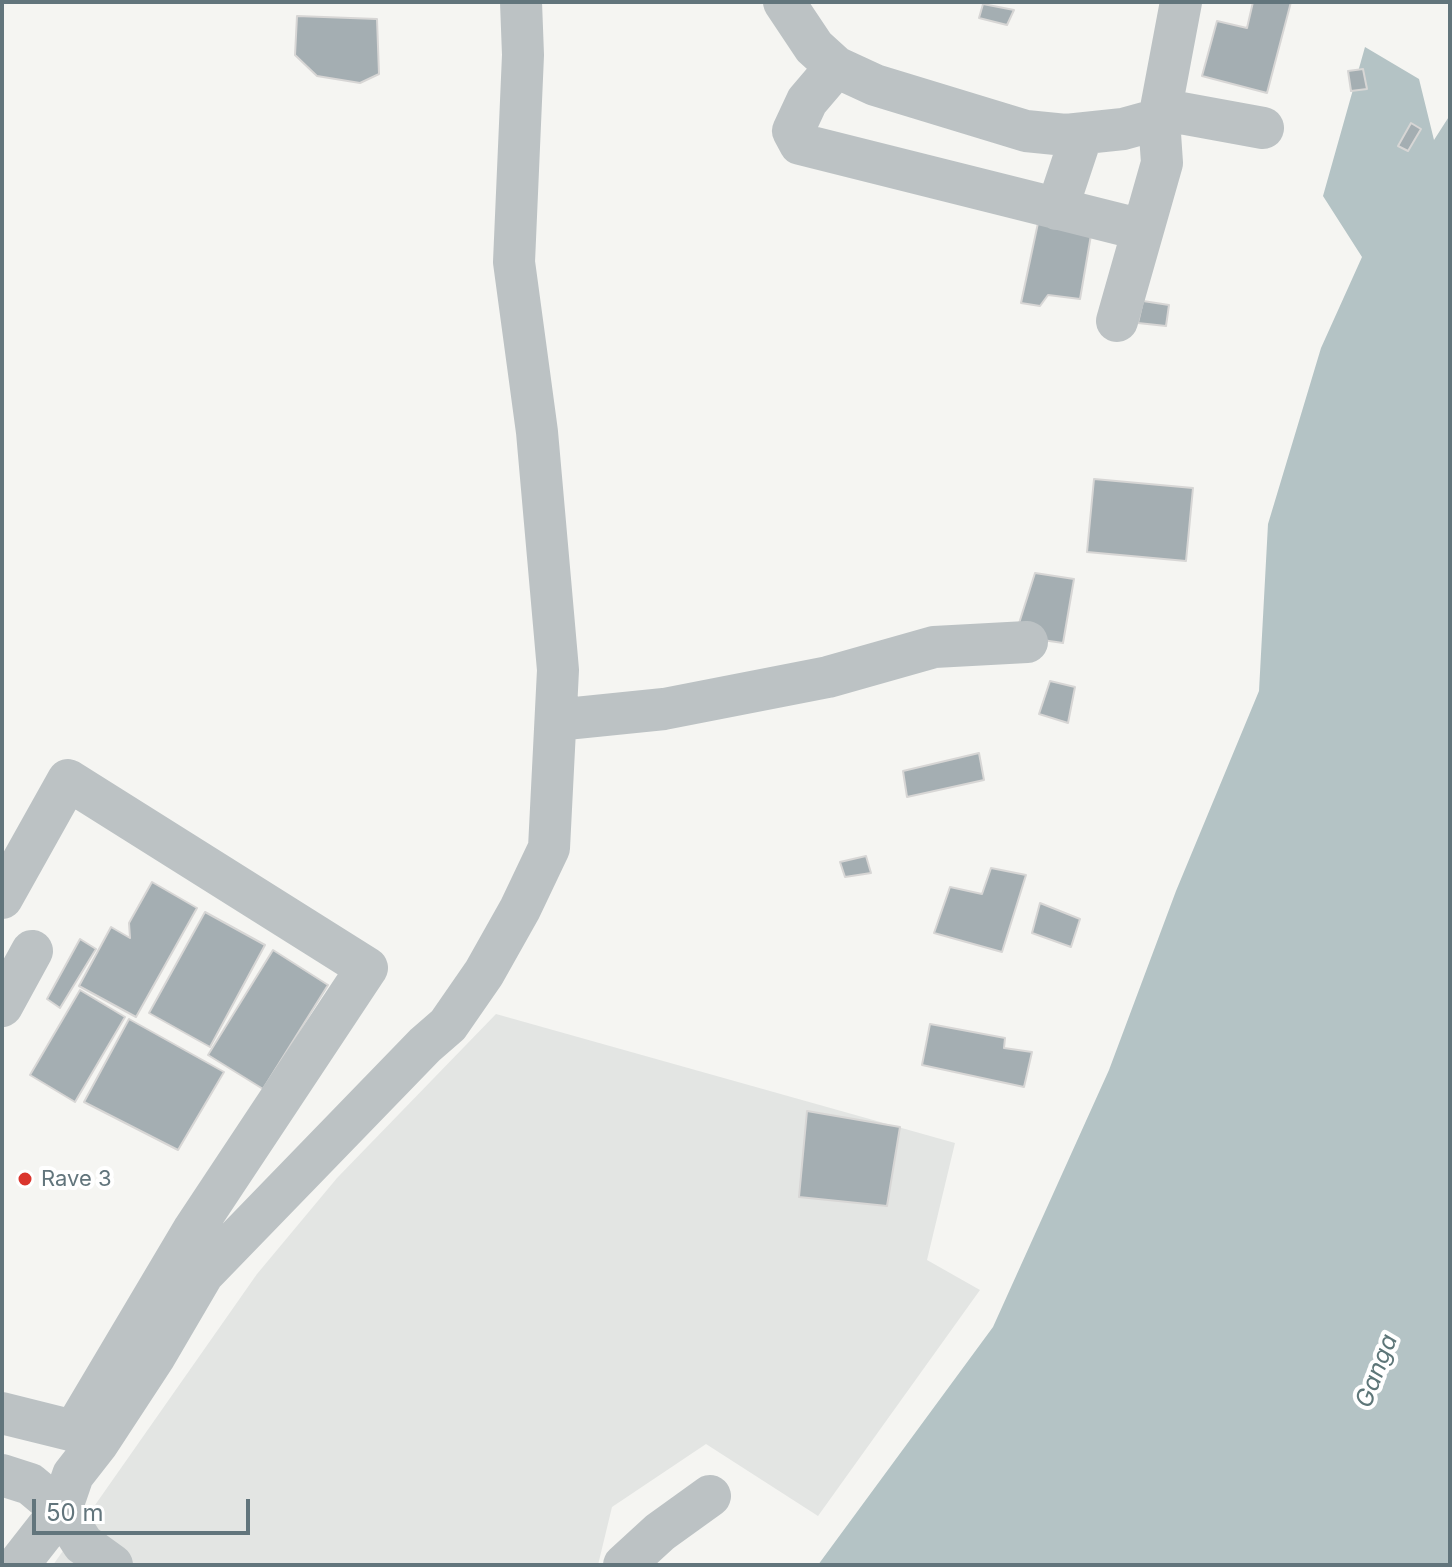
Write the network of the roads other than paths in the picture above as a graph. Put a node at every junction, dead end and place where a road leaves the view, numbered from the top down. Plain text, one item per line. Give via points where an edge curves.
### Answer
1 (521, 2) edge
2 (784, 2) edge
3 (1181, 2) edge
4 (836, 67) junction
5 (1159, 119) junction
6 (1263, 128) dead end
7 (1082, 134) junction
8 (1057, 209) junction
9 (1143, 230) junction
10 (1117, 321) dead end
11 (1027, 642) dead end
12 (556, 720) junction
13 (2, 898) edge
14 (32, 951) dead end
15 (2, 1006) edge
16 (2, 1413) edge
17 (2, 1475) edge
18 (710, 1496) dead end
19 (61, 1510) junction
20 (18, 1565) edge
21 (112, 1565) edge
22 (624, 1565) edge

1 - 12 street via 514,262 537,432 558,670
2 - 4 street via 814,47
3 - 5 street
4 - 7 street via 963,114 1026,131
4 - 8 street via 802,111 793,131 800,144
5 - 6 street via 1181,113
5 - 7 street
5 - 9 street via 1162,163
7 - 8 street
8 - 9 street
9 - 10 street
11 - 12 street via 934,647 828,677 664,709
12 - 19 street via 549,848 484,973 448,1025 203,1274 155,1356 73,1475
13 - 16 street via 68,780 367,968 194,1229 74,1431
14 - 15 street
17 - 19 street via 30,1484
18 - 22 street
19 - 20 street
19 - 21 street via 83,1544

